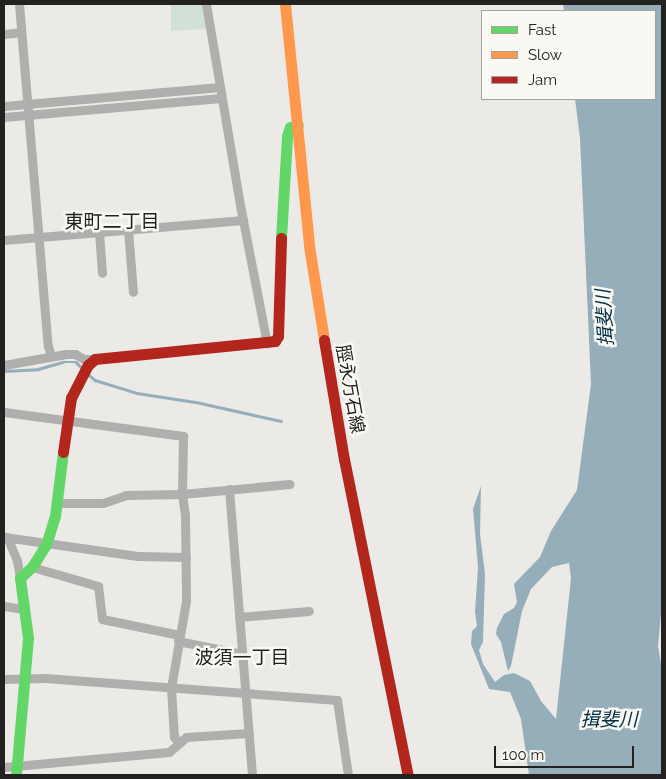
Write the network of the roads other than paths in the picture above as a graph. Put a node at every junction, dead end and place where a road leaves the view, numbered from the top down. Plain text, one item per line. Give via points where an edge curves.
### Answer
1 (19, 4) edge
2 (206, 4) edge
3 (284, 5) edge
4 (21, 32) junction
5 (4, 34) edge
6 (220, 87) junction
7 (221, 98) junction
8 (28, 104) junction
9 (4, 106) edge
10 (29, 115) junction
11 (4, 117) edge
12 (298, 125) junction
13 (243, 220) junction
14 (128, 230) junction
15 (99, 232) junction
16 (40, 238) junction
17 (4, 240) edge
18 (102, 273) dead end
19 (133, 292) dead end
20 (267, 344) junction
21 (51, 356) junction
22 (95, 359) junction
23 (4, 365) edge
24 (4, 412) edge
25 (69, 419) junction
26 (290, 484) dead end
27 (228, 489) junction
28 (182, 494) junction
29 (56, 503) junction
30 (5, 537) edge
31 (46, 544) junction
32 (186, 557) junction
33 (32, 567) junction
34 (20, 578) junction
35 (4, 606) edge
36 (24, 609) junction
37 (309, 611) dead end
38 (239, 617) junction
39 (179, 638) junction
40 (242, 654) junction
41 (24, 678) junction
42 (4, 679) edge
43 (171, 688) junction
44 (246, 694) junction
45 (249, 733) junction
46 (180, 743) junction
47 (4, 767) edge
48 (16, 770) edge
49 (252, 775) edge
50 (348, 775) edge
51 (408, 775) edge

1 - 4 street
2 - 6 street
3 - 12 street, 脛永万石線
4 - 5 street
4 - 8 street
6 - 7 street
6 - 8 street
7 - 10 street
7 - 13 street
8 - 9 street
8 - 10 street
10 - 11 street
10 - 16 street
12 - 20 street via 290,127 287,136 278,336 275,342
12 - 51 street, 脛永万石線 via 309,246 330,372
13 - 14 street
13 - 20 street
14 - 15 street
14 - 19 street
15 - 16 street
15 - 18 street
16 - 17 street
16 - 21 street
20 - 22 street
21 - 22 street via 75,354 84,359
21 - 23 street
22 - 25 street via 88,365 71,398
24 - 25 street
25 - 28 street via 183,436
25 - 29 street
26 - 27 street
27 - 28 street
27 - 38 street
28 - 29 street via 126,495 103,503
28 - 32 street
29 - 31 street
30 - 31 street
30 - 34 street via 17,561
31 - 32 street via 138,556
31 - 33 street
32 - 39 street via 186,601
33 - 34 street
33 - 39 street via 98,586 102,619
34 - 36 street
35 - 36 street
36 - 41 street via 28,638
37 - 38 street
38 - 40 street
39 - 40 street
39 - 43 street
40 - 44 street
41 - 42 street
41 - 43 street
41 - 48 street
43 - 44 street
43 - 46 street via 174,737
44 - 45 street
44 - 50 street via 337,700
45 - 46 street via 186,737
45 - 49 street
46 - 48 street via 169,752
47 - 48 street

